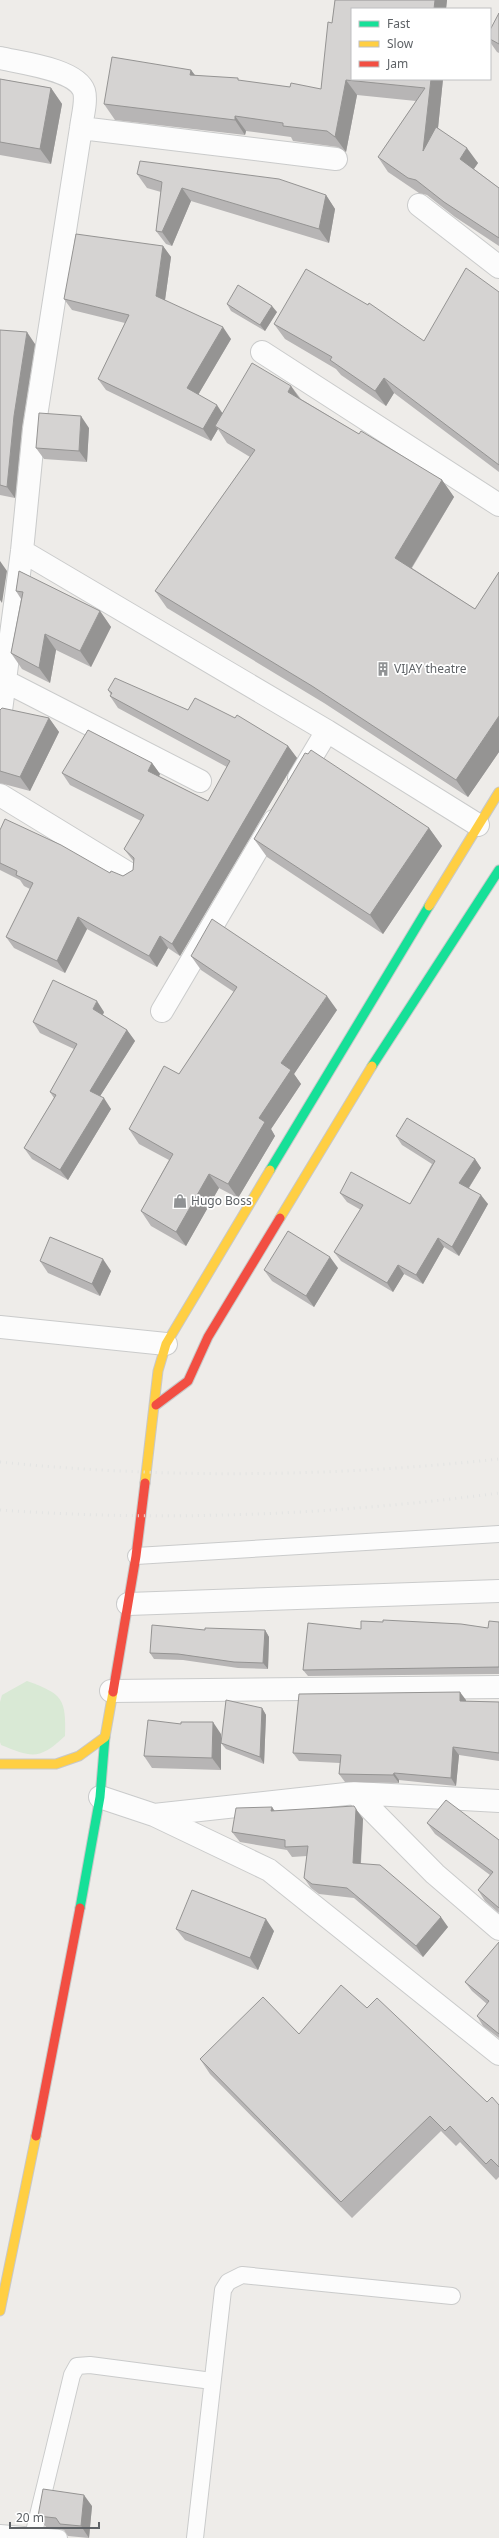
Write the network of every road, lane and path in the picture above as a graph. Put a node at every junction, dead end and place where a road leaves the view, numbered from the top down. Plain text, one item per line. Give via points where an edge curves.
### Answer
1 (0, 58) edge
2 (81, 128) junction
3 (336, 159) dead end
4 (419, 205) dead end
5 (499, 267) edge
6 (262, 352) dead end
7 (499, 505) edge
8 (22, 552) junction
9 (5, 682) junction
10 (0, 718) edge
11 (327, 731) junction
12 (200, 781) dead end
13 (499, 792) edge
14 (0, 795) edge
15 (478, 825) junction
16 (499, 870) edge
17 (131, 875) edge
18 (162, 1011) dead end
19 (0, 1327) edge
20 (166, 1344) junction
21 (156, 1405) junction
22 (499, 1534) edge
23 (136, 1556) junction
24 (499, 1591) edge
25 (128, 1604) junction
26 (499, 1687) edge
27 (111, 1691) junction
28 (105, 1737) junction
29 (0, 1764) edge
30 (356, 1793) junction
31 (100, 1797) junction
32 (499, 1801) edge
33 (154, 1815) junction
34 (499, 1929) edge
35 (499, 2054) edge
36 (452, 2296) dead end
37 (0, 2311) edge
38 (212, 2381) junction
39 (0, 2533) edge
40 (33, 2536) junction
41 (59, 2538) edge
42 (195, 2538) edge

1 - 2 street via 67,74 79,81 84,92
2 - 3 street
2 - 8 street via 34,429
4 - 5 street
6 - 7 street
8 - 9 street
8 - 11 street
9 - 10 street
9 - 12 street
11 - 15 street
11 - 18 street
13 - 15 main road
14 - 17 street
15 - 20 main road
16 - 21 main road via 348,1105 208,1337 188,1381
19 - 20 street
20 - 21 main road via 158,1371
21 - 23 main road
22 - 23 lane
23 - 25 main road
24 - 25 street
25 - 27 main road
26 - 27 street
27 - 28 main road
28 - 29 main road via 79,1756 56,1764
28 - 31 main road
30 - 32 street
30 - 33 street
30 - 34 street via 435,1874
31 - 33 street
31 - 37 main road via 61,2018
33 - 35 street via 269,1870
36 - 38 lane via 242,2275 228,2282 223,2290
38 - 40 lane via 90,2365 77,2366 72,2375
38 - 42 lane
39 - 40 lane
40 - 41 lane

